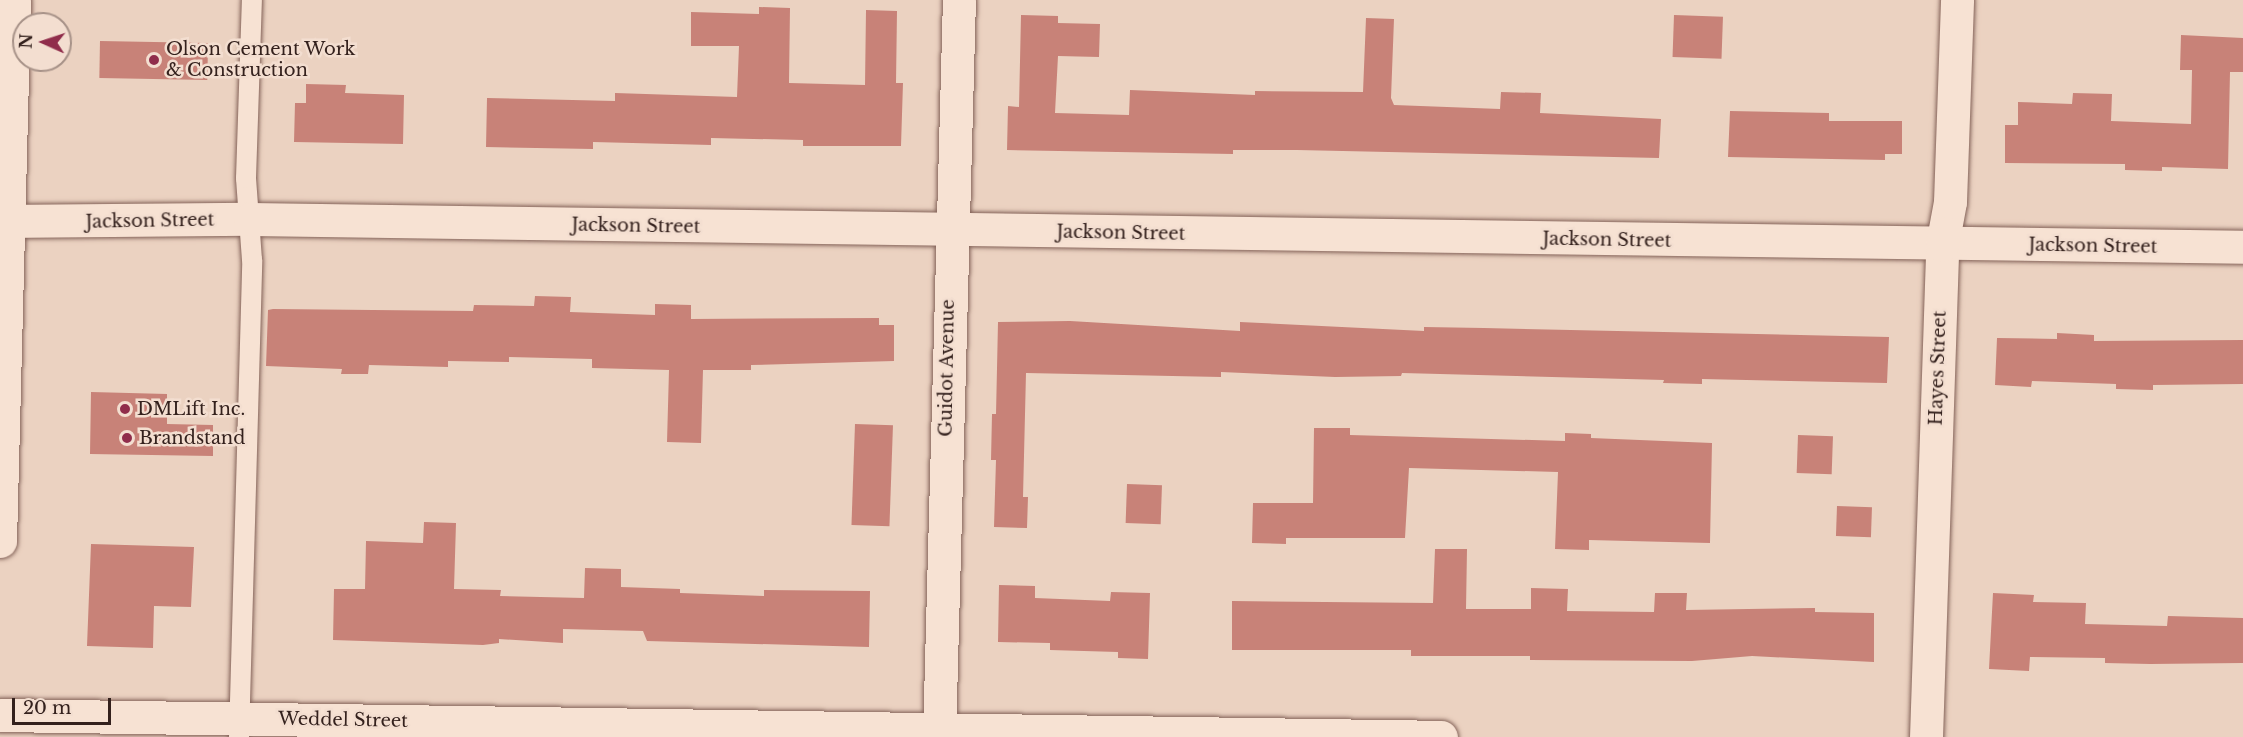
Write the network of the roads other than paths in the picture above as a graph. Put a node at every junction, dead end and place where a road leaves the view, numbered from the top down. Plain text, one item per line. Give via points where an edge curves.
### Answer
1 (14, 0) edge
2 (252, 0) edge
3 (959, 0) edge
4 (1957, 0) edge
5 (250, 219) junction
6 (4, 221) edge
7 (951, 230) junction
8 (1942, 245) junction
9 (2243, 248) edge
10 (2, 424) edge
11 (1, 479) edge
12 (0, 541) edge
13 (0, 715) edge
14 (239, 727) edge
15 (939, 734) edge
16 (1441, 737) edge
17 (1926, 737) edge

1 - 6 street
2 - 5 lane via 246,178
3 - 7 street, Guidot Avenue
4 - 8 street, Hayes Street via 1950,202
5 - 6 street, Jackson Street
5 - 7 street, Jackson Street
5 - 14 lane
6 - 10 street
7 - 8 street, Jackson Street
7 - 15 street, Guidot Avenue
8 - 9 street, Jackson Street
8 - 17 street, Hayes Street
10 - 11 street
11 - 12 street
13 - 14 street, Weddel Street
14 - 15 street, Weddel Street
15 - 16 street, Weddel Street

